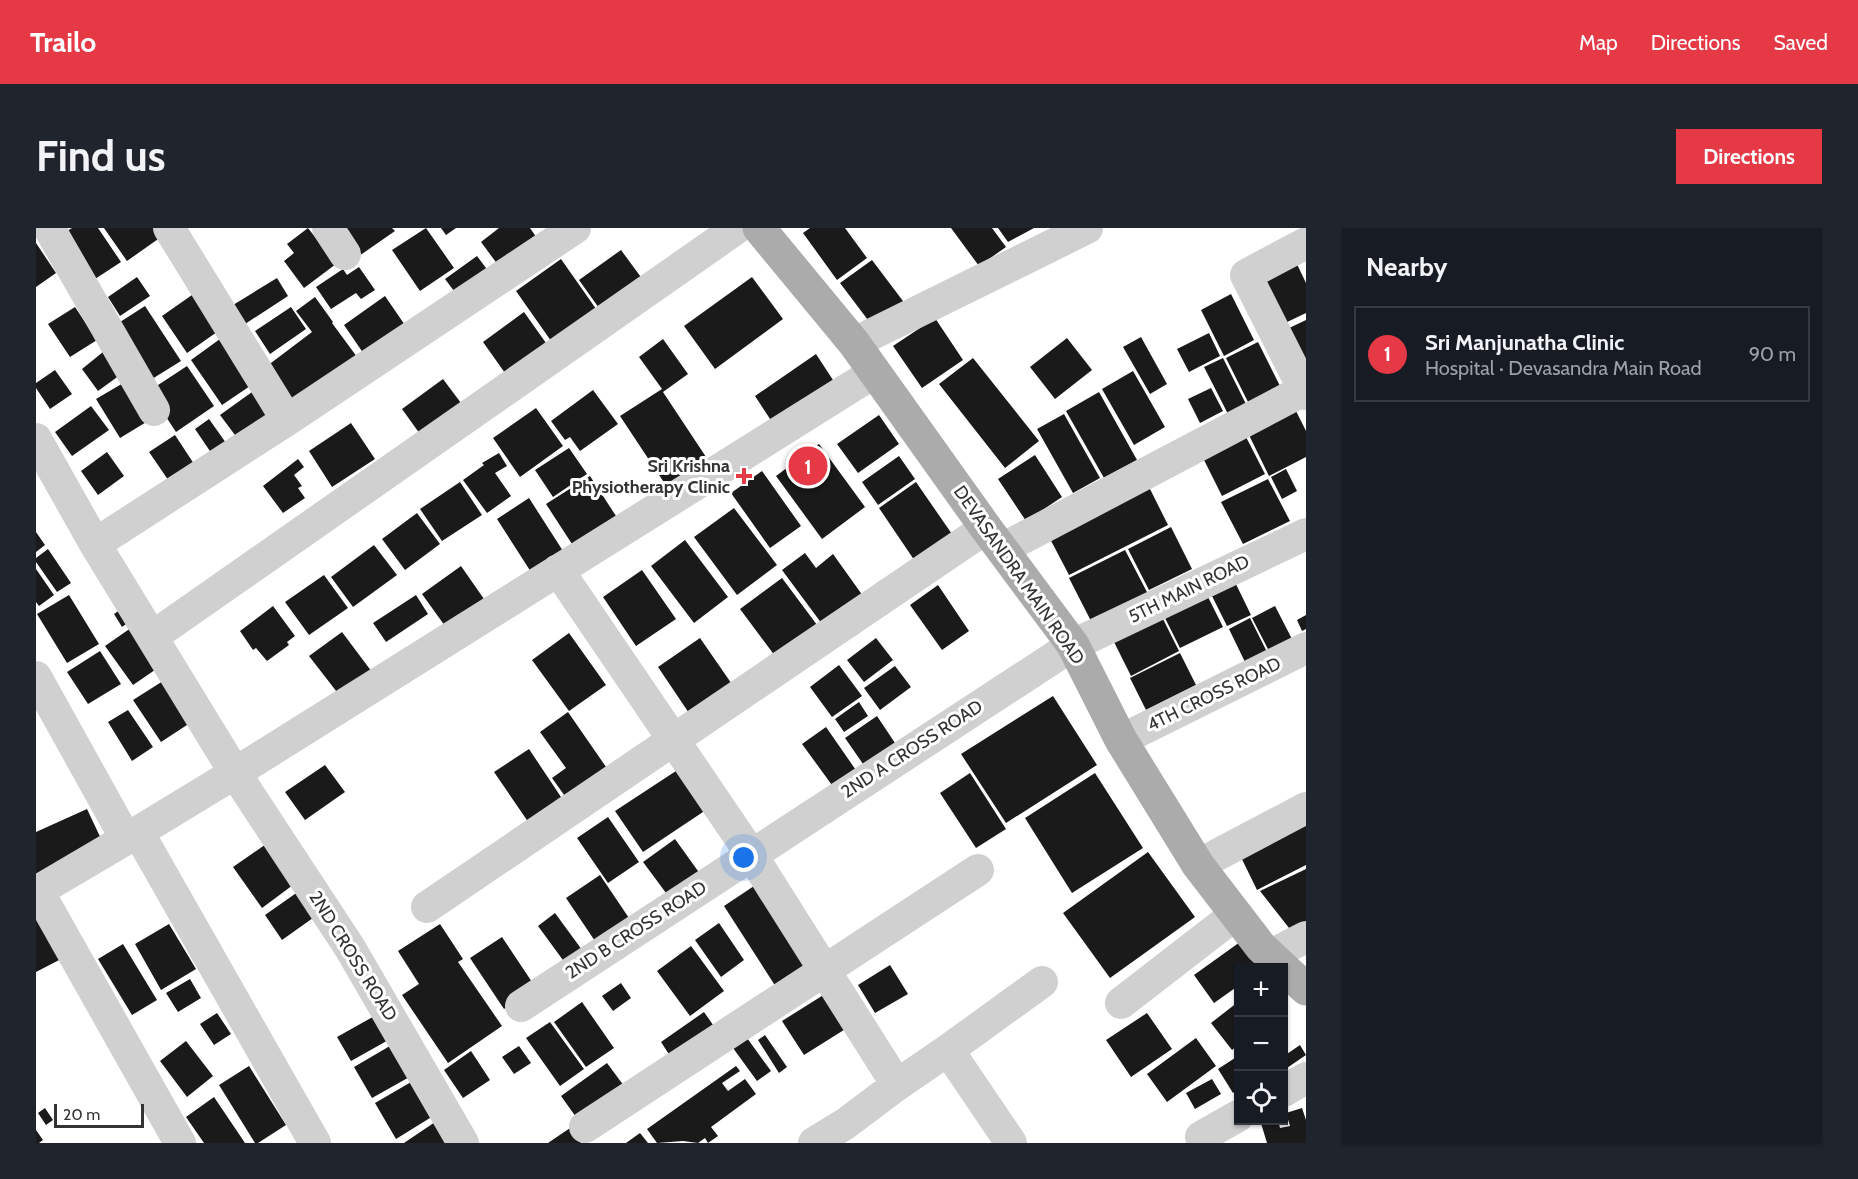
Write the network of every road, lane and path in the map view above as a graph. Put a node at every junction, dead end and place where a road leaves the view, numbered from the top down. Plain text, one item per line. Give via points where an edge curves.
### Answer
1 (49, 228) edge
2 (169, 228) edge
3 (328, 228) edge
4 (575, 228) edge
5 (1087, 228) edge
6 (759, 229) edge
7 (1306, 243) edge
8 (345, 254) dead end
9 (854, 343) junction
10 (863, 379) junction
11 (1305, 391) edge
12 (154, 410) dead end
13 (287, 420) junction
14 (36, 439) edge
15 (1306, 534) edge
16 (994, 539) junction
17 (95, 544) junction
18 (558, 570) junction
19 (152, 637) junction
20 (1073, 645) junction
21 (1306, 648) edge
22 (36, 677) edge
23 (1121, 740) junction
24 (235, 773) junction
25 (1306, 808) edge
26 (132, 835) junction
27 (751, 854) junction
28 (1198, 865) junction
29 (978, 870) dead end
30 (37, 891) edge
31 (427, 907) dead end
32 (1236, 914) junction
33 (1306, 937) edge
34 (1271, 955) junction
35 (824, 971) junction
36 (1042, 982) dead end
37 (1306, 989) edge
38 (1121, 1003) dead end
39 (521, 1006) dead end
40 (948, 1050) junction
41 (1306, 1078) edge
42 (897, 1085) junction
43 (1288, 1089) edge
44 (1234, 1119) edge
45 (585, 1128) dead end
46 (852, 1133) edge
47 (1201, 1137) dead end
48 (180, 1143) edge
49 (315, 1143) edge
50 (463, 1143) edge
51 (814, 1143) edge
52 (1011, 1143) edge

1 - 12 street
2 - 13 street
3 - 8 street
4 - 13 street
5 - 9 street
6 - 9 main road, DEVASANDRA MAIN ROAD
6 - 19 street
7 - 11 street via 1246,274
9 - 10 main road, DEVASANDRA MAIN ROAD
10 - 16 main road, DEVASANDRA MAIN ROAD
10 - 18 street
11 - 16 street
13 - 17 street
14 - 17 street, 2ND CROSS ROAD
15 - 20 street, 5TH MAIN ROAD
16 - 20 main road, DEVASANDRA MAIN ROAD
16 - 31 street
17 - 19 street, 2ND CROSS ROAD
18 - 24 street
18 - 27 street
19 - 24 street, 2ND CROSS ROAD
20 - 23 main road, DEVASANDRA MAIN ROAD
20 - 27 street, 2ND A CROSS ROAD
21 - 23 street, 4TH CROSS ROAD
22 - 26 street
23 - 28 main road, DEVASANDRA MAIN ROAD
24 - 26 street
24 - 50 street, 2ND CROSS ROAD via 350,948
25 - 28 street
26 - 30 street
26 - 49 street
27 - 35 street
27 - 39 street, 2ND B CROSS ROAD
28 - 32 main road, DEVASANDRA MAIN ROAD
29 - 35 street
30 - 48 street
32 - 34 main road, DEVASANDRA MAIN ROAD
32 - 38 street
33 - 34 street
34 - 37 main road, DEVASANDRA MAIN ROAD
35 - 42 street
35 - 45 street
36 - 40 street
40 - 42 street
40 - 52 street
41 - 43 street
42 - 46 street
44 - 47 street
46 - 51 street

